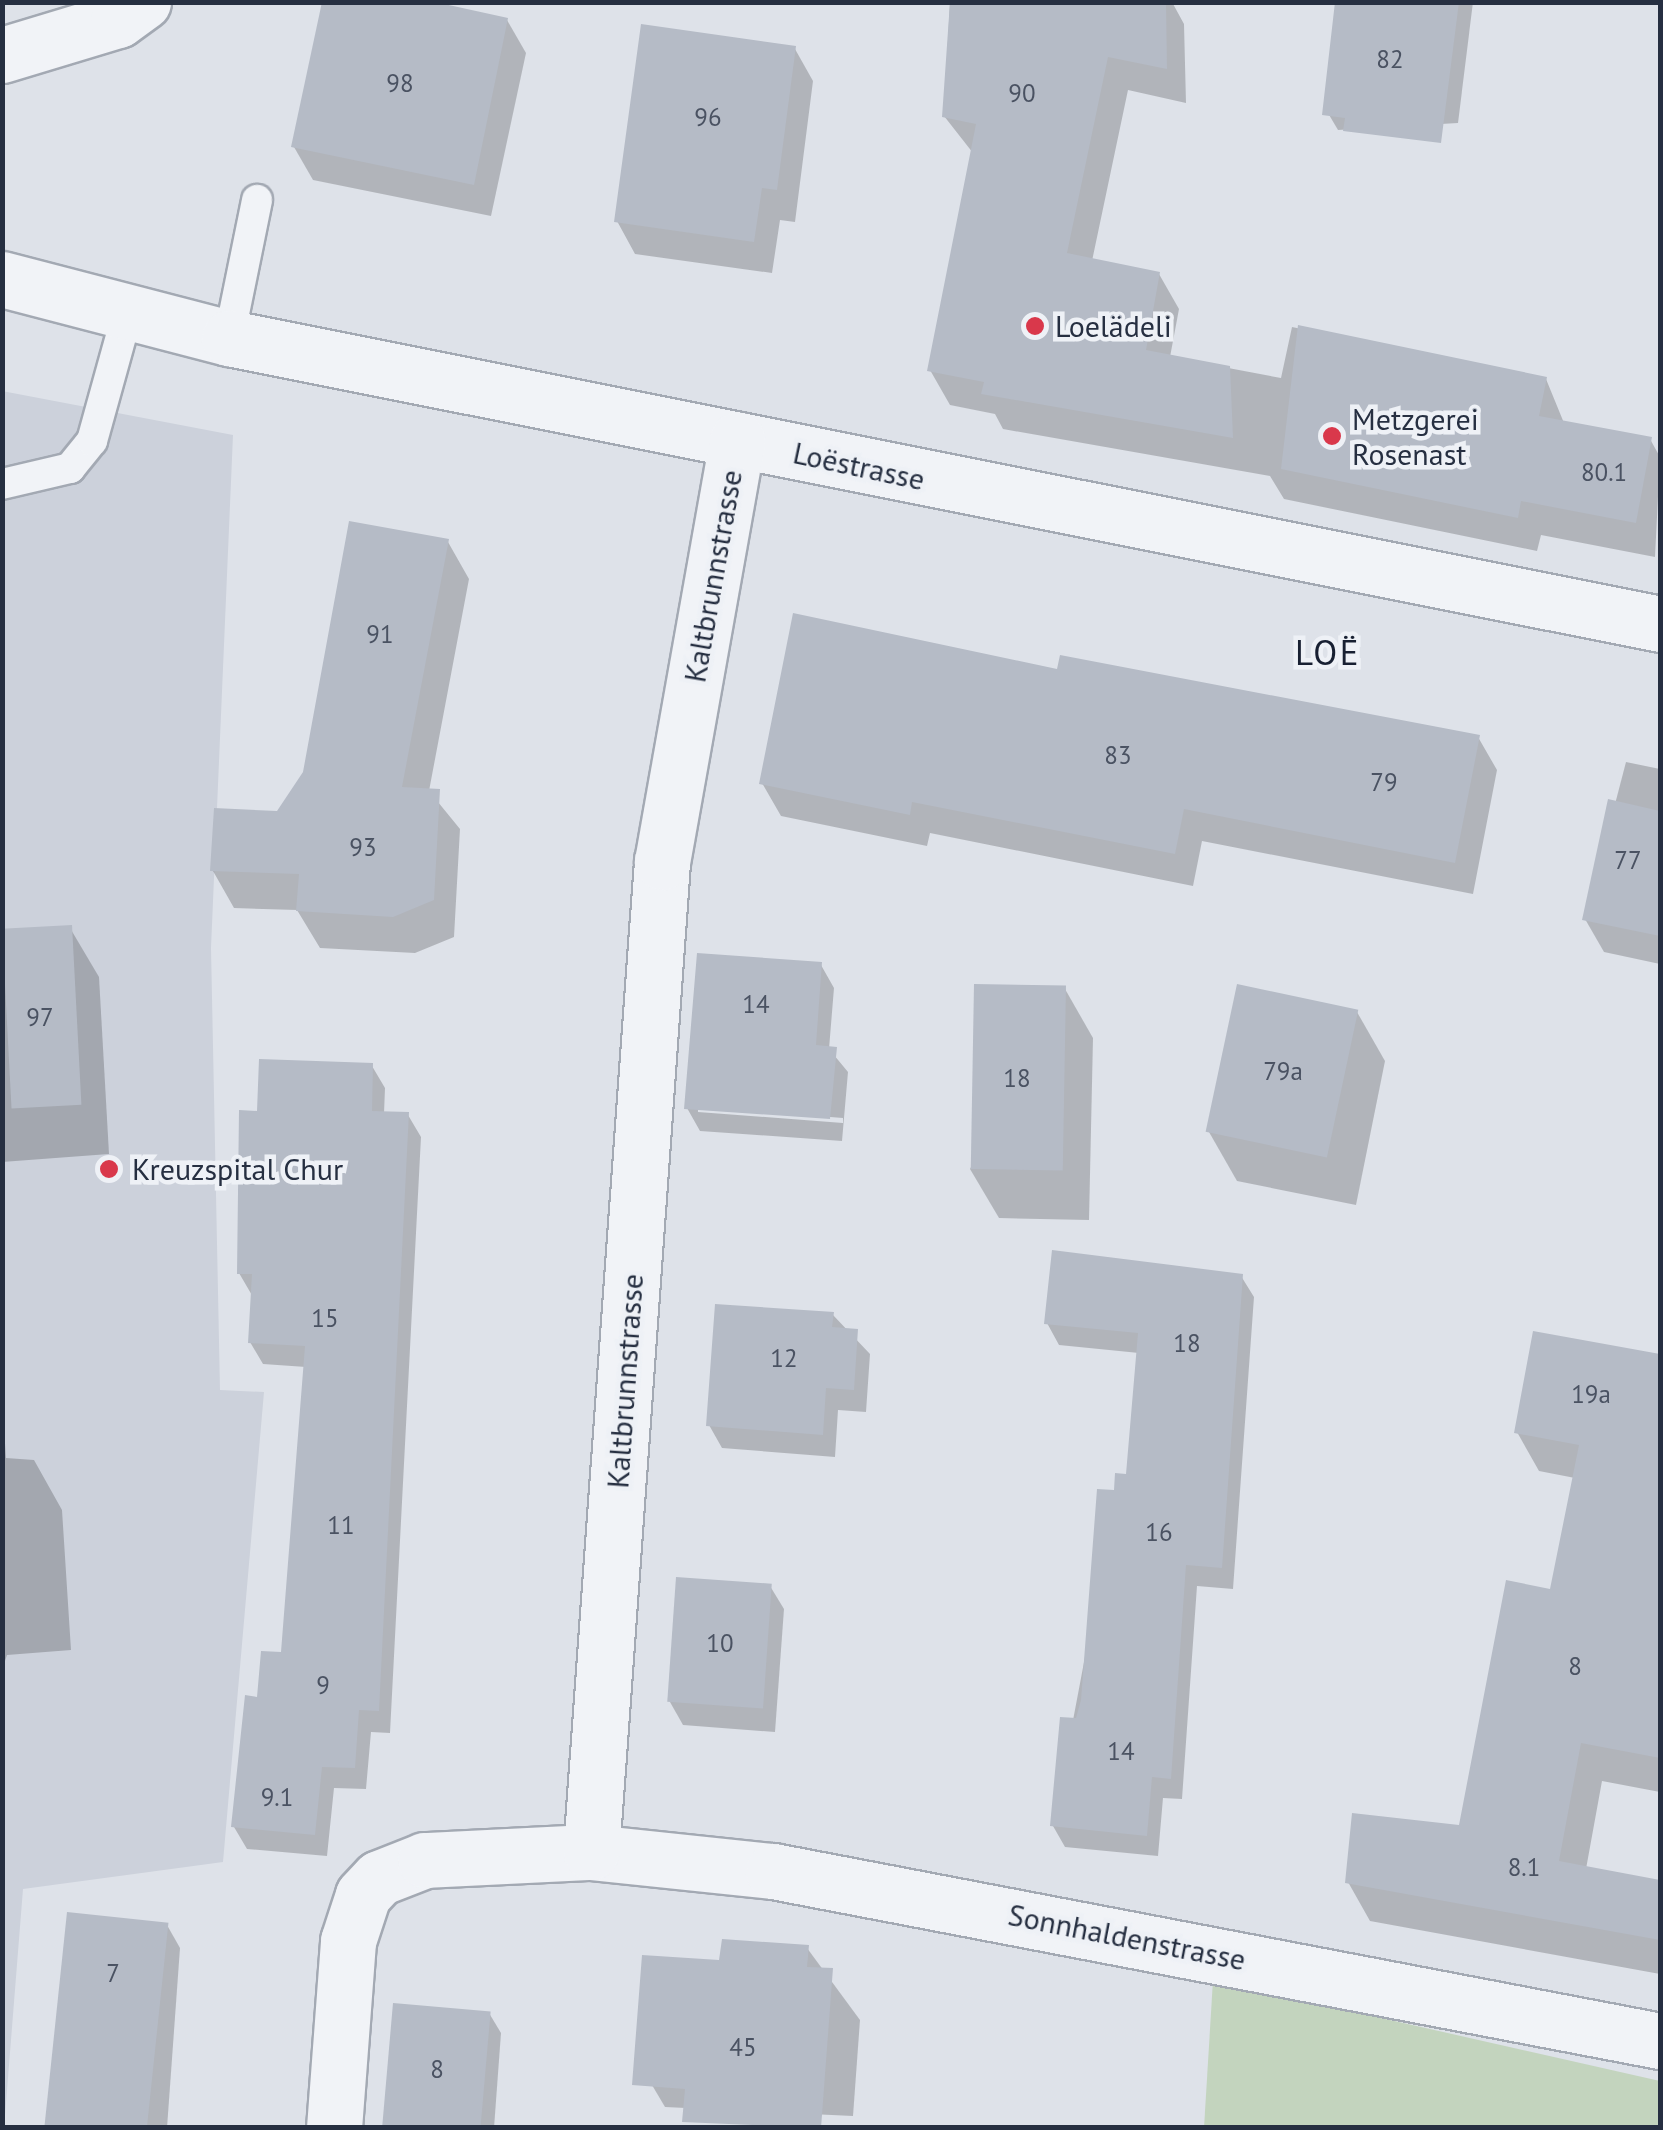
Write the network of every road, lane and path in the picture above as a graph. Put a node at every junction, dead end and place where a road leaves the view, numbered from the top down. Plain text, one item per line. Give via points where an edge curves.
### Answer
1 (143, 2) edge
2 (2, 56) edge
3 (258, 200) dead end
4 (2, 279) edge
5 (129, 308) junction
6 (229, 338) junction
7 (737, 440) junction
8 (2, 484) edge
9 (1660, 624) edge
10 (592, 1852) junction
11 (1660, 2041) edge
12 (334, 2128) edge

1 - 2 street via 118,20
3 - 6 lane
4 - 5 street, Loëstrasse
5 - 6 street, Loëstrasse
5 - 8 lane via 92,441 70,468
6 - 7 street, Loëstrasse
7 - 9 street, Loëstrasse
7 - 10 street, Kaltbrunnstrasse via 662,862
10 - 11 street, Sonnhaldenstrasse via 773,1871
10 - 12 street via 424,1860 379,1878 350,1929

